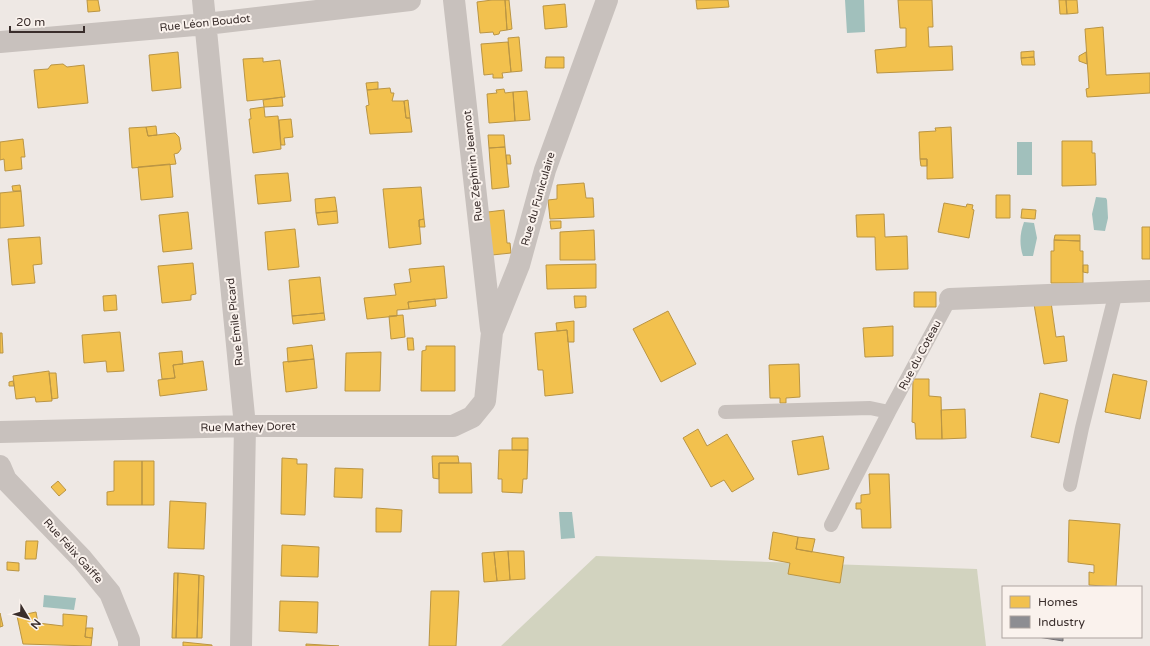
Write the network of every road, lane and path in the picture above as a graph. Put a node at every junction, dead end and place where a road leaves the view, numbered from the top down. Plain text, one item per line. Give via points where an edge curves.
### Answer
1 (203, 0) edge
2 (410, 0) edge
3 (454, 0) edge
4 (606, 0) edge
5 (206, 24) junction
6 (0, 42) edge
7 (1150, 291) edge
8 (1116, 292) junction
9 (950, 299) joint
10 (492, 332) junction
11 (485, 401) joint
12 (725, 412) dead end
13 (889, 412) junction
14 (245, 426) junction
15 (0, 432) edge
16 (0, 466) edge
17 (1070, 486) dead end
18 (830, 526) dead end
19 (129, 646) edge
20 (241, 646) edge

1 - 5 street, Rue Émile Picard
2 - 5 street, Rue Léon Boudot
3 - 10 street, Rue Zéphirin Jeannot
4 - 10 street, Rue du Funiculaire via 545,170 519,265
5 - 6 street, Rue Léon Boudot
5 - 14 street, Rue Émile Picard
7 - 8 street, Rue du Coteau
8 - 9 street, Rue du Coteau
8 - 17 lane
9 - 13 lane, Rue du Coteau
10 - 11 street, Rue du Funiculaire
11 - 14 street, Rue Mathey Doret via 472,417 453,426
12 - 13 lane via 870,408
13 - 18 lane, Rue du Coteau
14 - 15 street, Rue Mathey Doret
14 - 20 street, Rue Émile Picard
16 - 19 street, Rue Félix Gaiffe via 6,480 82,559 110,593 129,640

